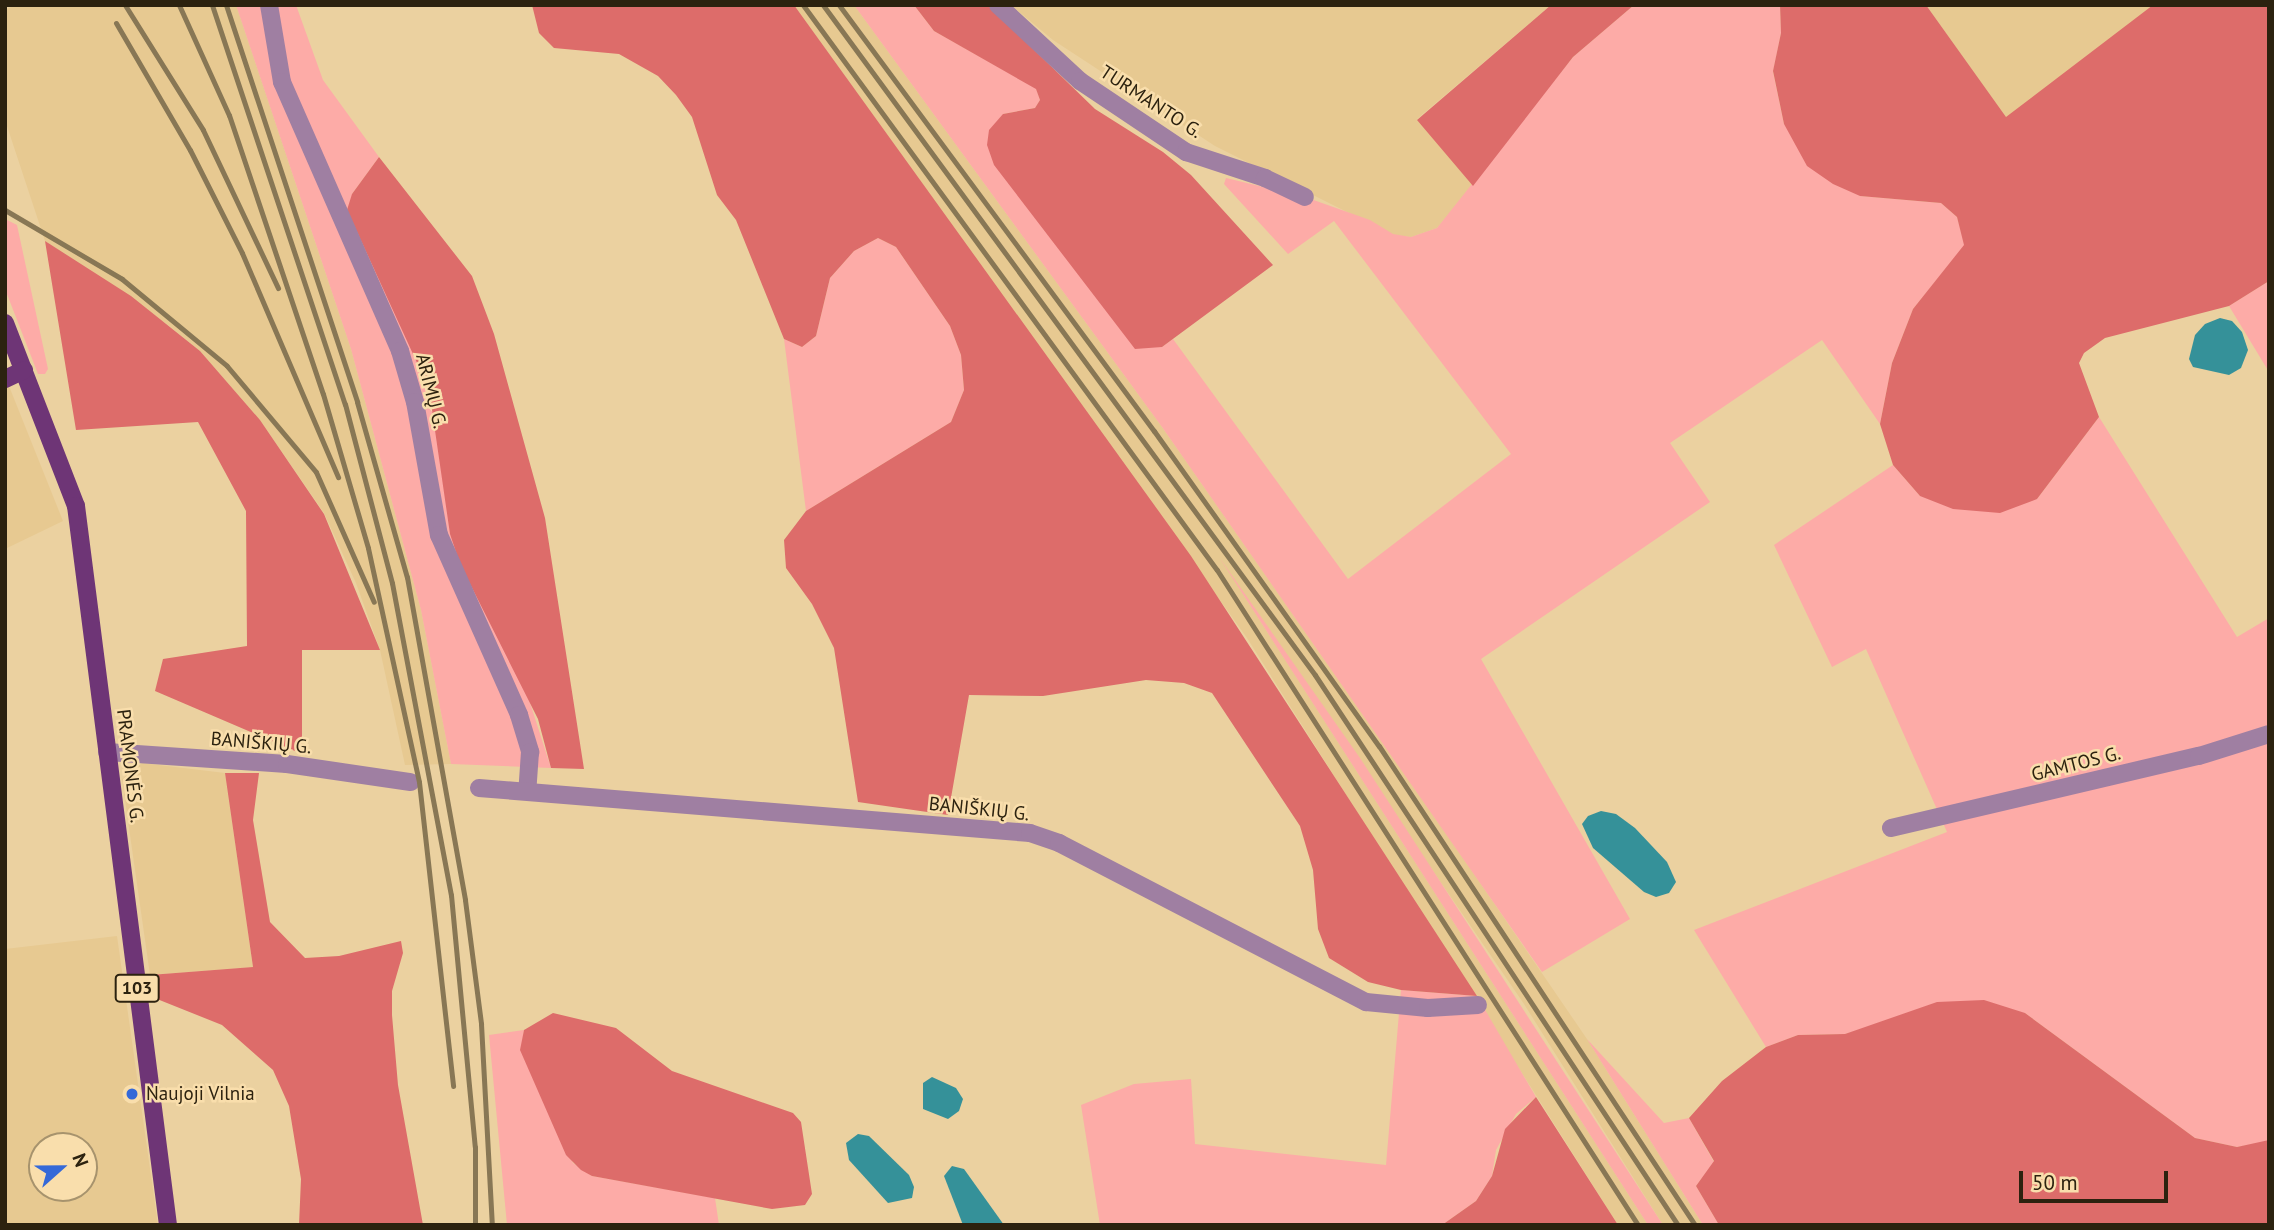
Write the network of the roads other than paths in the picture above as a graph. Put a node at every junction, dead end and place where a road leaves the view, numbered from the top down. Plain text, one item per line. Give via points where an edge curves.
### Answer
1 (269, 5) edge
2 (998, 5) edge
3 (1305, 197) dead end
4 (5, 323) edge
5 (24, 370) junction
6 (5, 379) edge
7 (2269, 734) edge
8 (107, 752) junction
9 (411, 782) dead end
10 (479, 788) dead end
11 (527, 791) junction
12 (1891, 828) dead end
13 (1478, 1005) dead end
14 (167, 1225) edge

1 - 11 street, ARIMŲ G. via 282,82 400,351 415,402 439,535 519,715 530,752
2 - 3 street, TURMANTO G. via 1080,81 1186,152 1265,178
4 - 5 main road, PRAMONĖS G. / 103
5 - 6 main road
5 - 8 main road, PRAMONĖS G. / 103 via 76,506
7 - 12 street, GAMTOS G. via 2199,756
8 - 9 street, BANIŠKIŲ G. via 287,764
8 - 14 main road, PRAMONĖS G. / 103
10 - 11 street, BANIŠKIŲ G.
11 - 13 street, BANIŠKIŲ G. via 1030,833 1059,843 1366,1002 1428,1008

